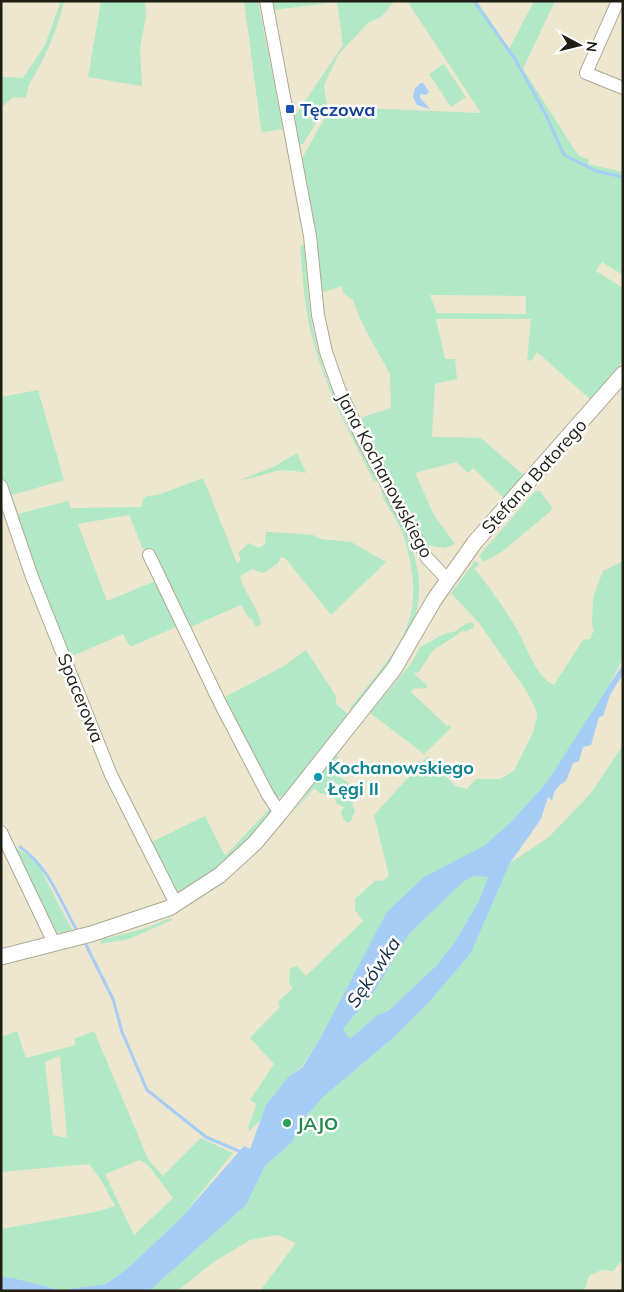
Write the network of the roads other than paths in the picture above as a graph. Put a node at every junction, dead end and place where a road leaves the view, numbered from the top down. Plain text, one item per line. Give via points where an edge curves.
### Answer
1 (266, 1) edge
2 (618, 1) edge
3 (623, 88) edge
4 (623, 374) edge
5 (1, 486) edge
6 (148, 555) dead end
7 (447, 579) junction
8 (280, 813) junction
9 (1, 832) edge
10 (176, 904) junction
11 (54, 944) junction
12 (1, 957) edge

1 - 7 street, Jana Kochanowskiego via 310,236 318,316 326,352 339,389 368,448 427,558
2 - 3 street via 586,73
4 - 7 street, Stefana Batorego via 475,542
5 - 10 street, Spacerowa via 32,577 111,775
6 - 8 street via 220,703
7 - 8 street via 394,669
8 - 10 street via 220,875
9 - 11 street
10 - 11 street
11 - 12 street

